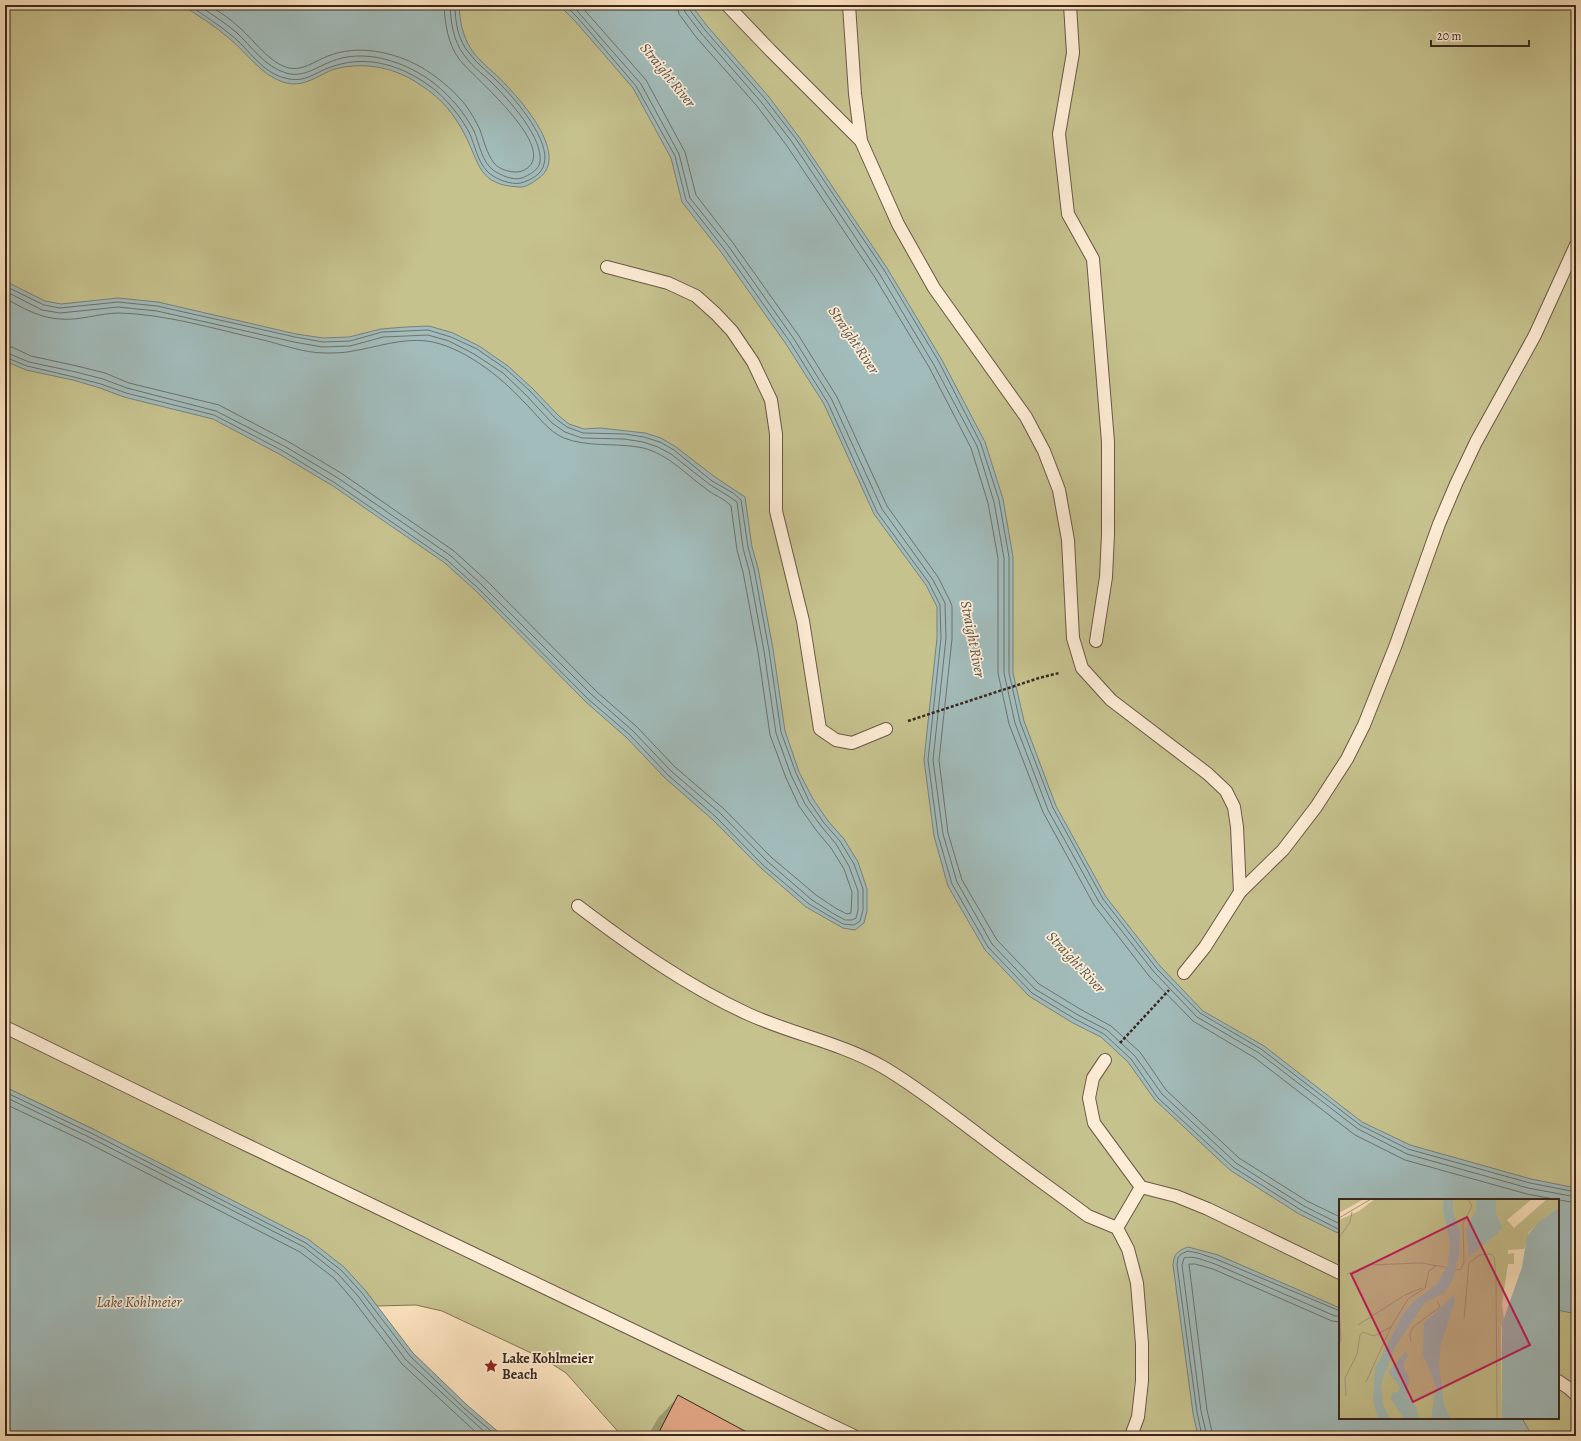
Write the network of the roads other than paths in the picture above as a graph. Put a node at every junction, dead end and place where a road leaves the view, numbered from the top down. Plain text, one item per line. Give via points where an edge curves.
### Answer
1 (727, 5) edge
2 (849, 5) edge
3 (1070, 5) edge
4 (861, 141) junction
5 (1576, 245) edge
6 (607, 267) dead end
7 (1096, 641) dead end
8 (886, 729) road end
9 (1240, 892) junction
10 (578, 906) dead end
11 (1184, 973) road end
12 (5, 1027) edge
13 (1105, 1060) road end
14 (1142, 1187) junction
15 (1117, 1228) junction
16 (1339, 1273) edge
17 (1559, 1382) edge
18 (1576, 1396) edge
19 (854, 1436) edge
20 (1130, 1436) edge

1 - 4 lane
2 - 4 lane
3 - 7 lane via 1073,53 1059,134 1068,214 1093,259 1108,442 1106,577
4 - 9 lane via 898,224 934,288 1026,417 1044,451 1059,490 1068,540 1073,638 1082,668 1111,700 1226,790 1234,807 1237,827
5 - 9 lane via 1535,335 1476,442 1456,484 1364,725 1347,759 1316,807 1283,850
6 - 8 lane via 668,283 696,296 732,331 753,362 771,400 776,434 776,511 803,621 820,729 836,740 852,743
9 - 11 lane via 1205,947
10 - 15 lane via 629,944 708,994 749,1014 851,1052 882,1067 917,1089 1088,1216
12 - 19 lane
13 - 14 lane via 1093,1078 1089,1098 1094,1123
14 - 15 lane
14 - 16 lane via 1176,1196 1208,1209
15 - 20 lane via 1128,1249 1136,1283 1142,1344 1142,1381 1138,1417
17 - 18 lane

